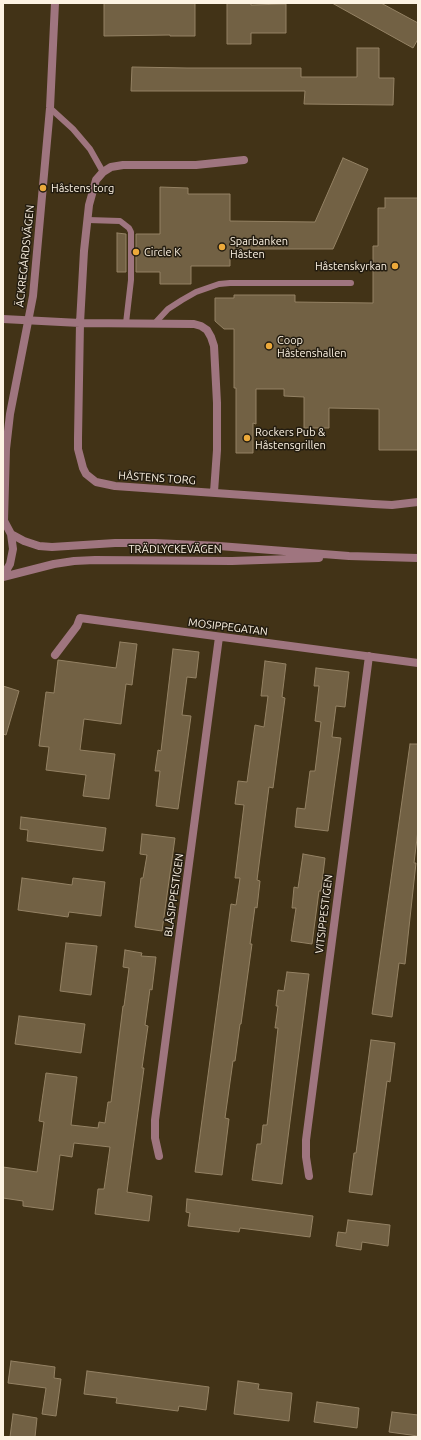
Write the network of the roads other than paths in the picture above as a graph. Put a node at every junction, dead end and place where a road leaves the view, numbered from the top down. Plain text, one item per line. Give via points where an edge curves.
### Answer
1 (55, 3) edge
2 (50, 108) junction
3 (244, 160) dead end
4 (102, 172) junction
5 (88, 220) junction
6 (351, 283) dead end
7 (3, 319) edge
8 (29, 321) junction
9 (80, 323) junction
10 (126, 323) junction
11 (155, 323) junction
12 (10, 414) junction
13 (3, 434) edge
14 (214, 492) junction
15 (418, 502) edge
16 (4, 520) edge
17 (11, 534) junction
18 (350, 556) junction
19 (418, 558) edge
20 (3, 577) edge
21 (219, 637) junction
22 (55, 655) dead end
23 (369, 656) junction
24 (418, 663) edge
25 (159, 1156) dead end
26 (309, 1176) dead end

1 - 2 street, ÄCKREGÅRDSVÄGEN
2 - 4 lane via 90,149
2 - 8 street, ÄCKREGÅRDSVÄGEN
3 - 4 street via 196,165 123,165
4 - 5 street, HÅSTENS TORG via 92,191
5 - 9 street, HÅSTENS TORG
5 - 10 lane via 120,221 131,232 132,280
6 - 11 lane via 219,284 182,300 168,309
7 - 8 street
8 - 9 street
8 - 12 street, ÄCKREGÅRDSVÄGEN
9 - 10 street
9 - 14 street, HÅSTENS TORG via 78,449 86,474 96,482 115,486
10 - 11 street
11 - 14 street via 194,324 207,330 211,337 214,346 217,403
12 - 13 street, ÄCKREGÅRDSVÄGEN
12 - 16 street, ÄCKREGÅRDSVÄGEN via 6,449
14 - 15 street, HÅSTENS TORG via 392,505
16 - 17 street
17 - 18 street, TRÄDLYCKEVÄGEN via 24,541 52,547 155,543
17 - 20 street via 12,557
18 - 19 street, TRÄDLYCKEVÄGEN
18 - 20 street, TRÄDLYCKEVÄGEN via 280,560 74,561
21 - 22 street, MOSIPPEGATAN via 80,618
21 - 23 street, MOSIPPEGATAN
21 - 25 street, BLÅSIPPESTIGEN via 155,1120
23 - 24 street, MOSIPPEGATAN
23 - 26 street, VITSIPPESTIGEN via 306,1140

